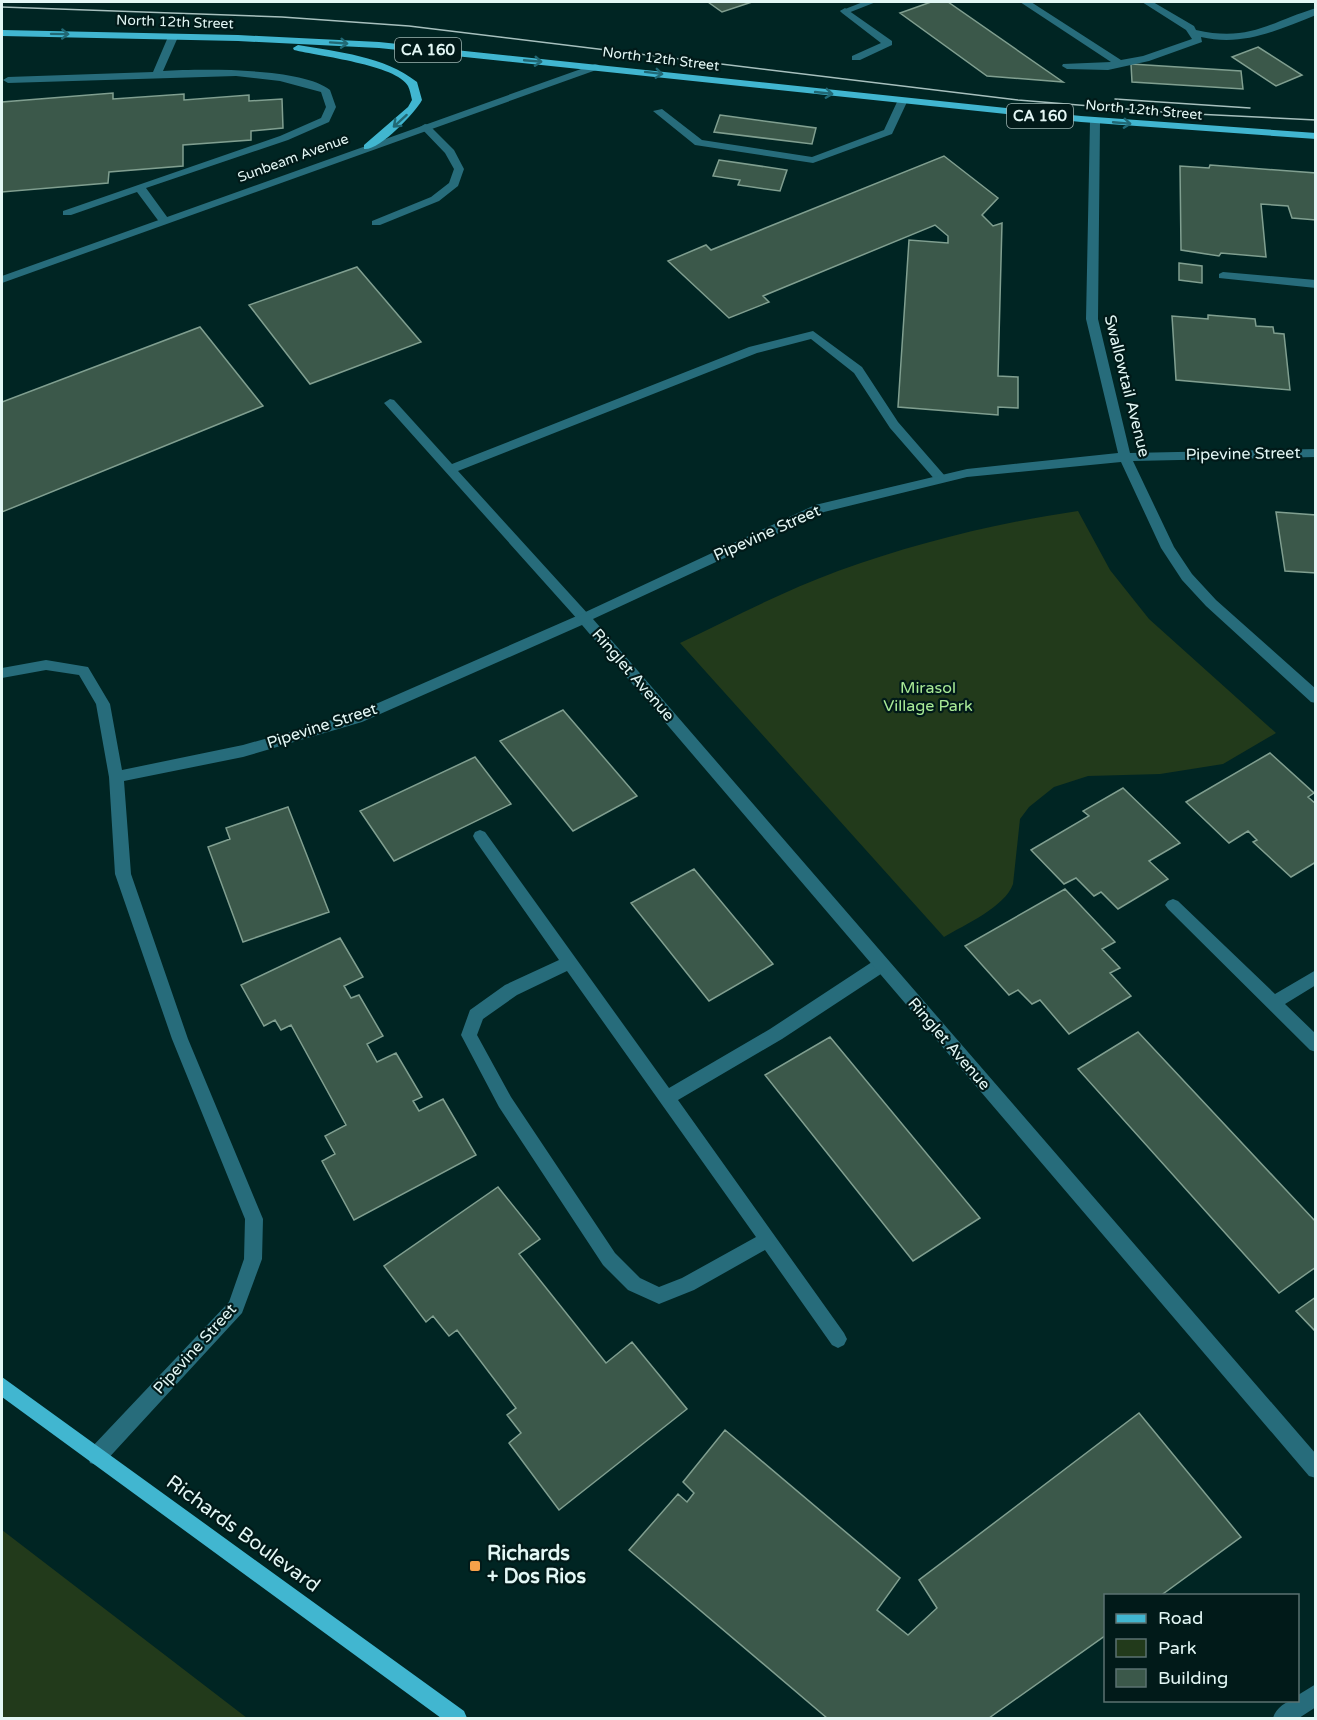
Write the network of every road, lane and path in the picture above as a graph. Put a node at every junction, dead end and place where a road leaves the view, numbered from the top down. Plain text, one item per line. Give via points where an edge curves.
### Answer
1 (871, 2) edge
2 (1025, 2) edge
3 (1148, 2) edge
4 (1316, 11) edge
5 (1192, 32) junction
6 (2, 33) edge
7 (173, 37) junction
8 (260, 39) junction
9 (856, 58) dead end
10 (1119, 63) junction
11 (1067, 66) dead end
12 (596, 67) junction
13 (157, 74) junction
14 (8, 80) dead end
15 (902, 102) junction
16 (658, 111) dead end
17 (1095, 121) junction
18 (425, 127) junction
19 (1316, 136) edge
20 (368, 147) junction
21 (139, 187) junction
22 (67, 213) dead end
23 (164, 221) junction
24 (376, 223) dead end
25 (1223, 276) dead end
26 (2, 280) edge
27 (1316, 284) edge
28 (390, 403) dead end
29 (1316, 453) edge
30 (1125, 457) junction
31 (451, 469) junction
32 (941, 479) junction
33 (584, 618) junction
34 (2, 673) edge
35 (1316, 698) edge
36 (116, 777) junction
37 (480, 836) dead end
38 (1173, 905) dead end
39 (570, 962) junction
40 (880, 965) junction
41 (1316, 976) edge
42 (1274, 1004) junction
43 (1316, 1045) edge
44 (667, 1098) junction
45 (767, 1240) junction
46 (838, 1339) dead end
47 (2, 1386) edge
48 (97, 1456) junction
49 (1316, 1469) edge
50 (1316, 1694) edge
51 (457, 1719) edge
52 (1283, 1719) edge

1 - 9 street via 845,11 888,43
2 - 10 street
3 - 5 street
4 - 5 street via 1254,36 1220,38
5 - 10 street via 1198,40 1145,59
6 -> 7 main road, North 12th Street / CA 160
7 - 8 main road, North 12th Street / CA 160
7 - 13 street
8 -> 12 main road, North 12th Street / CA 160 via 378,45
8 -> 20 main road via 367,63 408,78 417,92 412,109
10 - 11 street via 1108,67
12 -> 15 main road, North 12th Street / CA 160
12 - 18 street, Sunbeam Avenue
13 - 14 street
13 - 21 street via 260,73 295,79 326,90 330,107 325,120 284,138
15 - 16 street via 888,132 813,160 699,143
15 - 17 main road, North 12th Street / CA 160
17 -> 19 main road, North 12th Street / CA 160
17 - 30 street, Swallowtail Avenue via 1092,319
18 - 20 street, Sunbeam Avenue
18 - 24 street via 450,152 459,169 454,184 435,199
20 - 23 street, Sunbeam Avenue
21 - 22 street
21 - 23 street
23 - 26 street, Sunbeam Avenue
25 - 27 street
28 - 31 street, Ringlet Avenue
29 - 30 street, Pipevine Street
30 - 32 street, Pipevine Street
30 - 35 street, Swallowtail Avenue via 1168,548 1187,577
31 - 32 street via 753,350 813,335 858,370 894,425
31 - 33 street, Ringlet Avenue
32 - 33 street, Pipevine Street via 820,508
33 - 36 street, Pipevine Street via 357,718 243,751
33 - 40 street, Ringlet Avenue
34 - 36 street via 46,665 83,671 103,704
36 - 48 street, Pipevine Street via 123,874 180,1040 254,1219 253,1259 236,1307
37 - 39 street
38 - 42 street
39 - 44 street
39 - 45 street via 511,990 476,1015 469,1035 505,1102 609,1259 634,1284 659,1296
40 - 44 street via 776,1034
40 - 49 street, Ringlet Avenue
41 - 42 street
42 - 43 street
44 - 45 street
45 - 46 street
47 - 48 main road, Richards Boulevard
48 - 51 main road, Richards Boulevard
50 - 52 street

